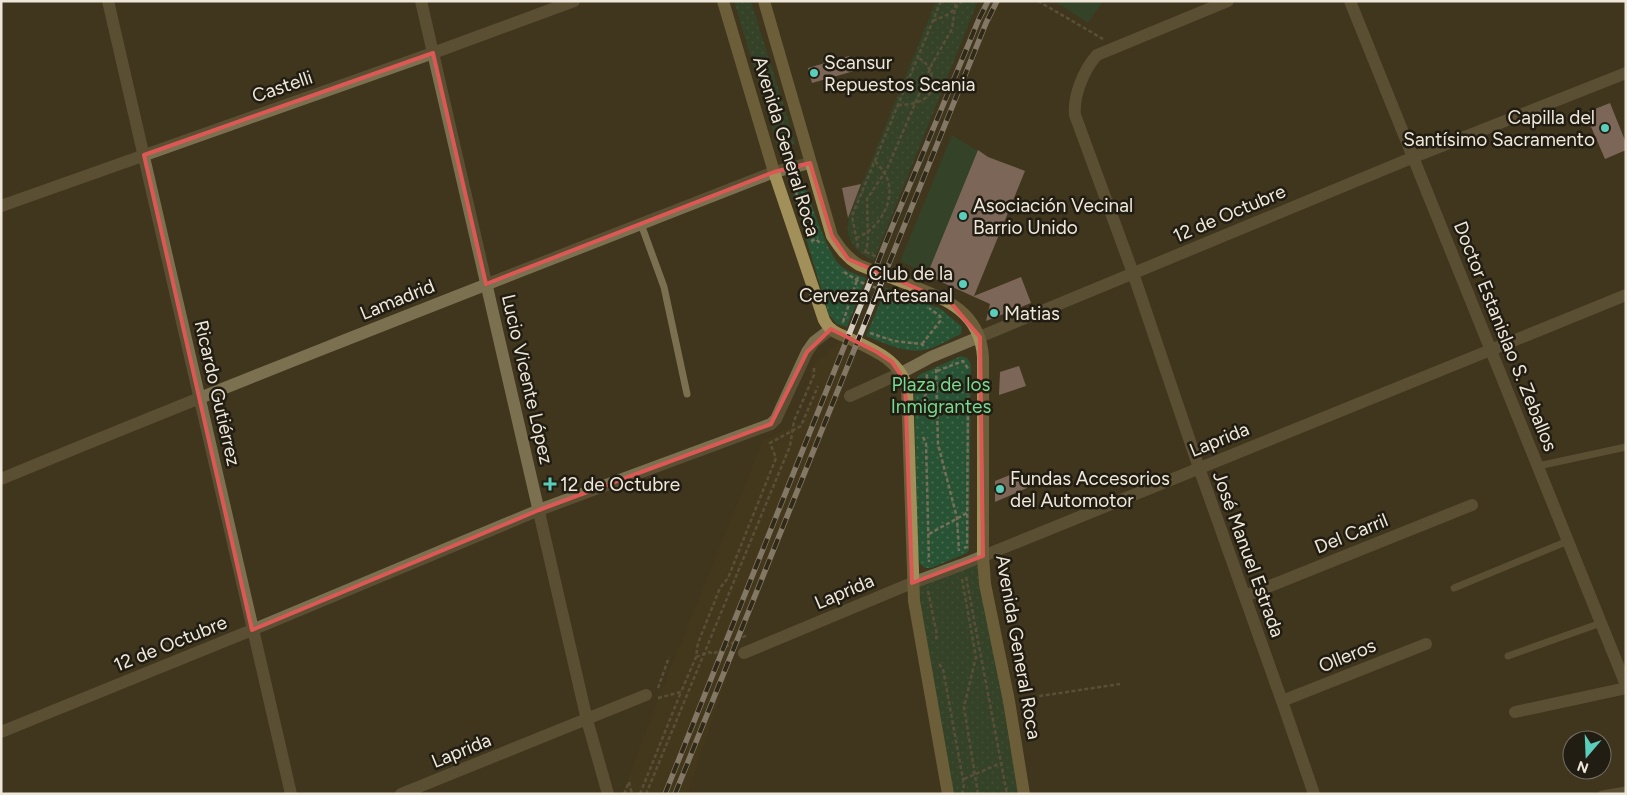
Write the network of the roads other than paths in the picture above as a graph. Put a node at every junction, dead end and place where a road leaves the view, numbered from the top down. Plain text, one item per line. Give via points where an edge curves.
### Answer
1 (108, 1) edge
2 (421, 1) edge
3 (574, 1) edge
4 (723, 1) edge
5 (764, 1) edge
6 (1228, 1) edge
7 (1350, 1) edge
8 (433, 53) junction
9 (1626, 73) edge
10 (144, 155) junction
11 (1414, 157) junction
12 (810, 163) junction
13 (774, 172) junction
14 (1, 206) edge
15 (640, 224) junction
16 (1133, 273) junction
17 (486, 284) junction
18 (1626, 295) edge
19 (834, 331) junction
20 (980, 337) junction
21 (1491, 350) junction
22 (901, 373) junction
23 (687, 394) dead end
24 (850, 396) dead end
25 (200, 397) junction
26 (1626, 447) edge
27 (1538, 466) junction
28 (1199, 468) junction
29 (1, 479) edge
30 (1472, 506) dead end
31 (539, 510) junction
32 (1568, 541) junction
33 (983, 556) junction
34 (912, 583) junction
35 (1454, 588) dead end
36 (1245, 596) junction
37 (1600, 623) junction
38 (252, 630) junction
39 (1426, 644) dead end
40 (744, 653) road end
41 (1508, 656) dead end
42 (1626, 687) edge
43 (646, 695) dead end
44 (1282, 701) junction
45 (1515, 712) dead end
46 (587, 720) junction
47 (1, 732) edge
48 (947, 788) edge
49 (1626, 790) edge
50 (291, 794) edge
51 (401, 794) edge
52 (608, 794) edge
53 (1024, 794) edge
54 (1314, 794) edge
55 (1602, 794) edge

1 - 10 street, Ricardo Gutiérrez
2 - 8 street, Lucio Vicente López
3 - 8 street, Castelli
4 - 13 main road, Avenida General Roca
5 - 12 main road, Avenida General Roca
6 - 16 street, José Manuel Estrada via 1097,55 1087,66 1075,99 1075,115
7 - 11 street, Doctor Estanislao S. Zeballos
8 - 10 street, Castelli
8 - 17 street, Lucio Vicente López
9 - 11 street, 12 de Octubre
10 - 14 street, Castelli
10 - 25 street, Ricardo Gutiérrez
11 - 16 street, 12 de Octubre
11 - 21 street, Doctor Estanislao S. Zeballos
12 - 13 street, Lamadrid
12 - 20 main road, Avenida General Roca via 832,236 848,259 951,303 964,314
13 - 15 street, Lamadrid
13 - 19 main road, Avenida General Roca via 820,312
15 - 17 street, Lamadrid
15 - 23 lane via 664,287
16 - 20 street, 12 de Octubre
16 - 28 street, José Manuel Estrada
17 - 25 street, Lamadrid
17 - 31 street, Lucio Vicente López
18 - 21 street, Laprida
19 - 22 main road via 877,352
19 - 31 street, 12 de Octubre via 814,342 807,352 771,424
20 - 22 street, 12 de Octubre
20 - 33 main road, Avenida General Roca via 983,357
21 - 27 street, Doctor Estanislao S. Zeballos
21 - 28 street, Laprida
22 - 24 street, 12 de Octubre
22 - 34 main road via 907,389
25 - 29 street, Lamadrid
25 - 38 street, Ricardo Gutiérrez
26 - 27 lane
27 - 32 street, Doctor Estanislao S. Zeballos
28 - 33 street, Laprida
28 - 36 street, José Manuel Estrada
30 - 36 street, Del Carril
31 - 38 street, 12 de Octubre
31 - 46 street, Lucio Vicente López
32 - 35 lane
32 - 37 street, Doctor Estanislao S. Zeballos
33 - 34 street, Laprida
33 - 53 main road, Avenida General Roca via 985,584
34 - 40 street, Laprida
34 - 48 main road
36 - 44 street, José Manuel Estrada
37 - 41 lane
37 - 42 street, Doctor Estanislao S. Zeballos
38 - 47 street, 12 de Octubre
38 - 50 street, Ricardo Gutiérrez
39 - 44 street, Olleros
42 - 45 street
43 - 46 street, Laprida
44 - 54 street, José Manuel Estrada
46 - 51 street, Laprida
46 - 52 street, Lucio Vicente López
49 - 55 lane

